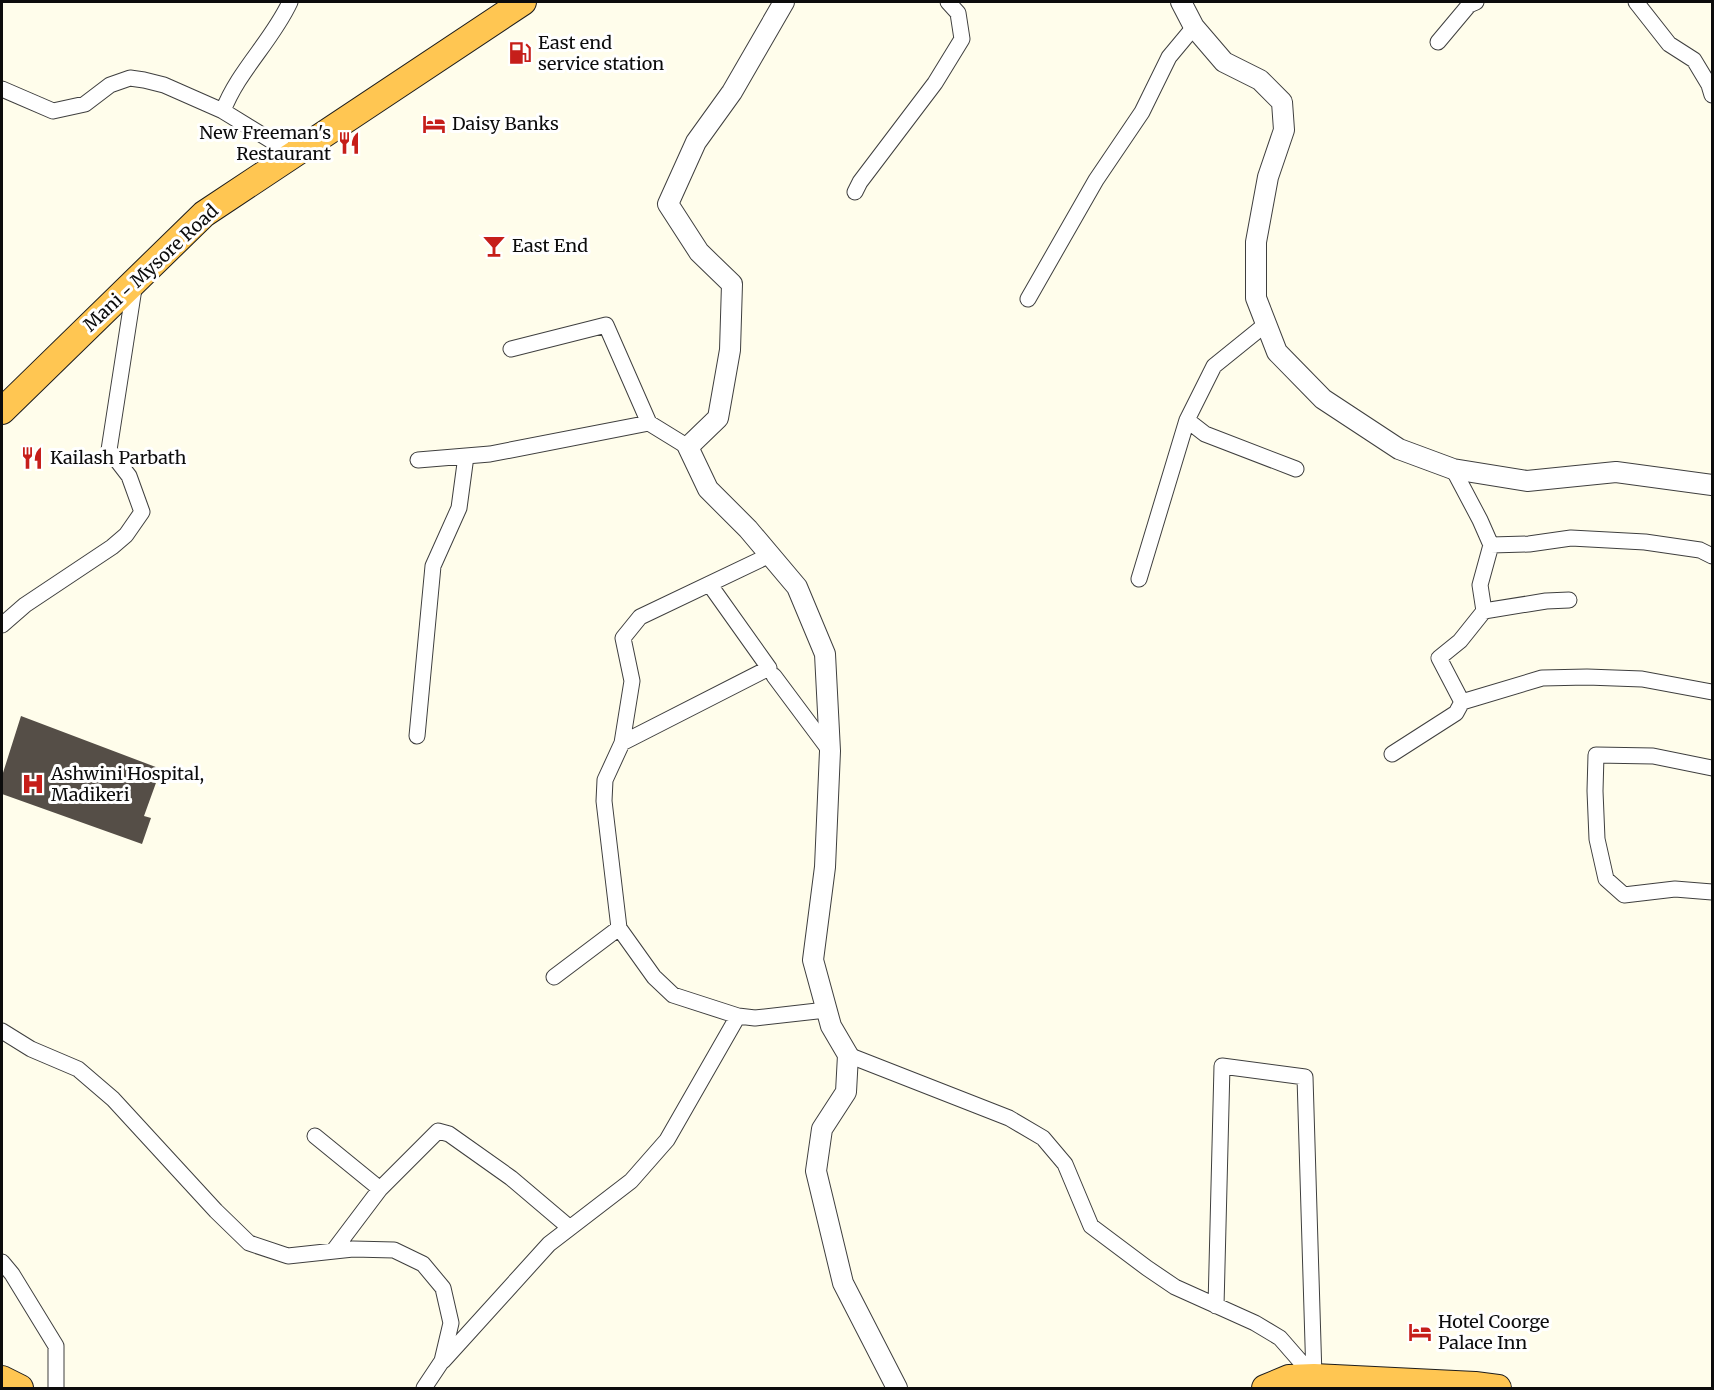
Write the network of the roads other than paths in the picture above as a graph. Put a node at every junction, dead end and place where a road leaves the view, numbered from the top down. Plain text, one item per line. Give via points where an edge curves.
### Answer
1 (290, 2) edge
2 (523, 2) edge
3 (784, 2) edge
4 (948, 2) edge
5 (1181, 2) edge
6 (1636, 2) edge
7 (1471, 3) edge
8 (1194, 27) junction
9 (1438, 42) dead end
10 (2, 89) edge
11 (1713, 95) edge
12 (223, 111) junction
13 (293, 154) junction
14 (855, 192) dead end
15 (135, 282) junction
16 (1028, 299) dead end
17 (1266, 324) junction
18 (512, 349) dead end
19 (2, 411) edge
20 (1187, 420) junction
21 (649, 423) junction
22 (688, 447) junction
23 (466, 456) junction
24 (418, 460) dead end
25 (1296, 469) dead end
26 (1453, 469) junction
27 (1713, 485) edge
28 (1491, 545) junction
29 (770, 555) junction
30 (1713, 556) edge
31 (1139, 579) dead end
32 (710, 585) junction
33 (1569, 600) dead end
34 (1484, 611) junction
35 (2, 625) edge
36 (774, 676) dead end
37 (1713, 692) edge
38 (1462, 702) junction
39 (417, 736) dead end
40 (622, 743) junction
41 (830, 751) junction
42 (1392, 754) dead end
43 (1713, 768) edge
44 (1713, 892) edge
45 (620, 928) junction
46 (554, 977) dead end
47 (826, 1010) junction
48 (738, 1016) junction
49 (2, 1030) edge
50 (848, 1055) junction
51 (315, 1136) dead end
52 (381, 1190) junction
53 (570, 1228) junction
54 (334, 1251) junction
55 (2, 1262) edge
56 (1216, 1306) junction
57 (442, 1361) junction
58 (1314, 1377) junction
59 (2, 1379) edge
60 (20, 1389) edge
61 (56, 1389) edge
62 (424, 1389) edge
63 (897, 1389) edge
64 (1265, 1389) edge
65 (1498, 1389) edge

1 - 12 street via 230,93
2 - 13 highway, Mani - Mysore Road
3 - 22 street via 732,92 696,142 668,204 699,252 732,284 730,350 718,418
4 - 14 street via 958,12 962,39
5 - 8 street
6 - 11 street via 1669,44 1694,60
7 - 9 street
8 - 16 street via 1168,57 1142,112 1096,180
8 - 17 street via 1224,62 1260,80 1282,102 1284,130 1268,177 1256,242 1256,298
10 - 12 street via 53,111 85,104 110,85 130,78 164,85
12 - 13 street
13 - 15 highway, Mani - Mysore Road via 204,214
15 - 19 highway, Mani - Mysore Road
15 - 35 street via 109,450 129,476 142,512 112,547 25,605
17 - 20 street via 1214,366
17 - 26 street via 1277,352 1323,399 1399,449
18 - 21 street via 606,325
20 - 25 street via 1205,434
20 - 31 street
21 - 22 street
21 - 23 street
22 - 29 street via 708,489
23 - 24 street
23 - 39 street via 459,508 433,566
26 - 27 street via 1527,481 1616,472
26 - 28 street
28 - 30 street via 1571,538 1645,542 1700,550
28 - 34 street via 1480,585
29 - 32 street
29 - 41 street via 797,587 825,654
32 - 40 street via 640,617 623,638 632,681
32 - 40 street via 769,668
33 - 34 street
34 - 38 street via 1460,641 1439,657
36 - 41 street
37 - 38 street via 1642,679 1587,676 1542,678
38 - 42 street via 1456,713
40 - 45 street via 605,780 604,801
41 - 47 street via 825,867 813,960
43 - 44 street via 1653,756 1596,755 1594,791 1597,839 1606,879 1624,895 1675,889
45 - 46 street
45 - 48 street via 654,977 673,995
47 - 48 street via 755,1018
47 - 50 street
48 - 53 street via 667,1140 631,1181
49 - 54 street via 78,1069 105,1091 249,1243 288,1256
50 - 56 street via 1009,1118 1043,1138 1065,1164 1091,1226 1175,1287
50 - 63 street via 846,1092 822,1129 816,1171 843,1283
51 - 52 street
52 - 53 street via 438,1131 449,1134 511,1178
52 - 54 street
53 - 57 street via 549,1244
54 - 57 street via 394,1250 423,1264 443,1288 451,1323
55 - 61 street via 56,1347
56 - 58 street via 1280,1338
56 - 58 street via 1222,1066 1305,1077
57 - 62 street
58 - 64 highway via 1289,1378
58 - 65 highway
59 - 60 highway

